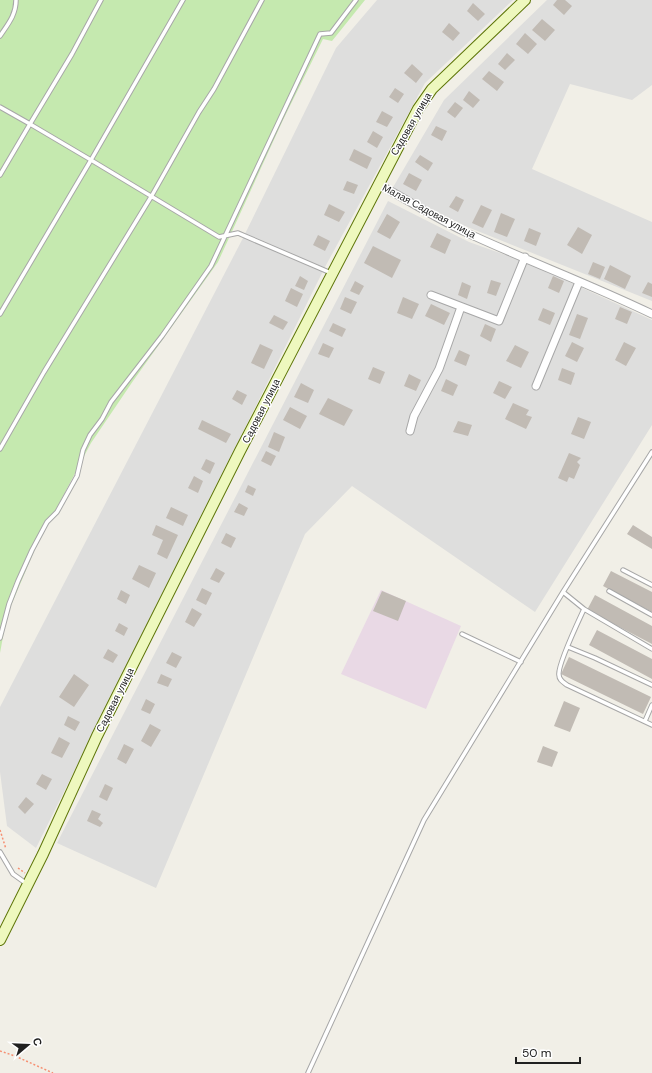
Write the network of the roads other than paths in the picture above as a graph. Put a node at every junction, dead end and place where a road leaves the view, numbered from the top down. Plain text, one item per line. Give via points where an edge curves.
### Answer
1 (16, 0) edge
2 (101, 0) edge
3 (183, 0) edge
4 (262, 0) edge
5 (356, 0) edge
6 (519, 2) edge
7 (0, 36) edge
8 (0, 107) edge
9 (30, 124) junction
10 (91, 160) junction
11 (0, 175) edge
12 (378, 184) junction
13 (151, 197) junction
14 (225, 236) junction
15 (525, 257) junction
16 (332, 274) junction
17 (579, 282) junction
18 (431, 295) dead end
19 (461, 307) junction
20 (0, 314) edge
21 (652, 314) edge
22 (536, 386) dead end
23 (410, 431) dead end
24 (0, 449) edge
25 (652, 452) edge
26 (623, 570) dead end
27 (652, 585) edge
28 (609, 591) dead end
29 (563, 592) junction
30 (584, 609) junction
31 (652, 615) edge
32 (462, 634) dead end
33 (0, 638) edge
34 (568, 647) junction
35 (652, 649) edge
36 (521, 662) junction
37 (652, 685) edge
38 (652, 705) edge
39 (645, 721) junction
40 (652, 724) edge
41 (0, 852) edge
42 (29, 881) junction
43 (0, 940) edge
44 (308, 1073) edge

1 - 7 lane via 12,19
2 - 9 lane
3 - 10 lane
4 - 13 lane
5 - 14 lane via 331,33 320,34
6 - 12 main road, Садовая улица via 432,89 418,109
8 - 9 lane
9 - 10 lane
9 - 11 lane
10 - 13 lane
10 - 20 lane
12 - 15 street, Малая Садовая улица via 462,230
12 - 16 main road, Садовая улица
13 - 14 lane via 219,237
13 - 24 lane
14 - 16 lane via 238,233
14 - 33 lane via 211,266 111,402 90,436 83,450 77,476 57,512 47,522 29,556 9,604
15 - 17 street, Малая Садовая улица
15 - 19 street via 499,320
16 - 42 main road, Садовая улица via 100,729
17 - 21 street, Малая Садовая улица
17 - 22 street
18 - 19 street
19 - 23 street via 439,369 414,416
25 - 29 lane
26 - 27 lane
28 - 31 lane
29 - 30 lane
29 - 36 lane
30 - 34 lane
30 - 35 lane
32 - 36 lane
34 - 37 lane
34 - 39 lane via 558,674 560,680
36 - 44 lane via 424,820
38 - 39 lane
39 - 40 lane
41 - 42 lane via 13,874
42 - 43 main road, Садовая улица

